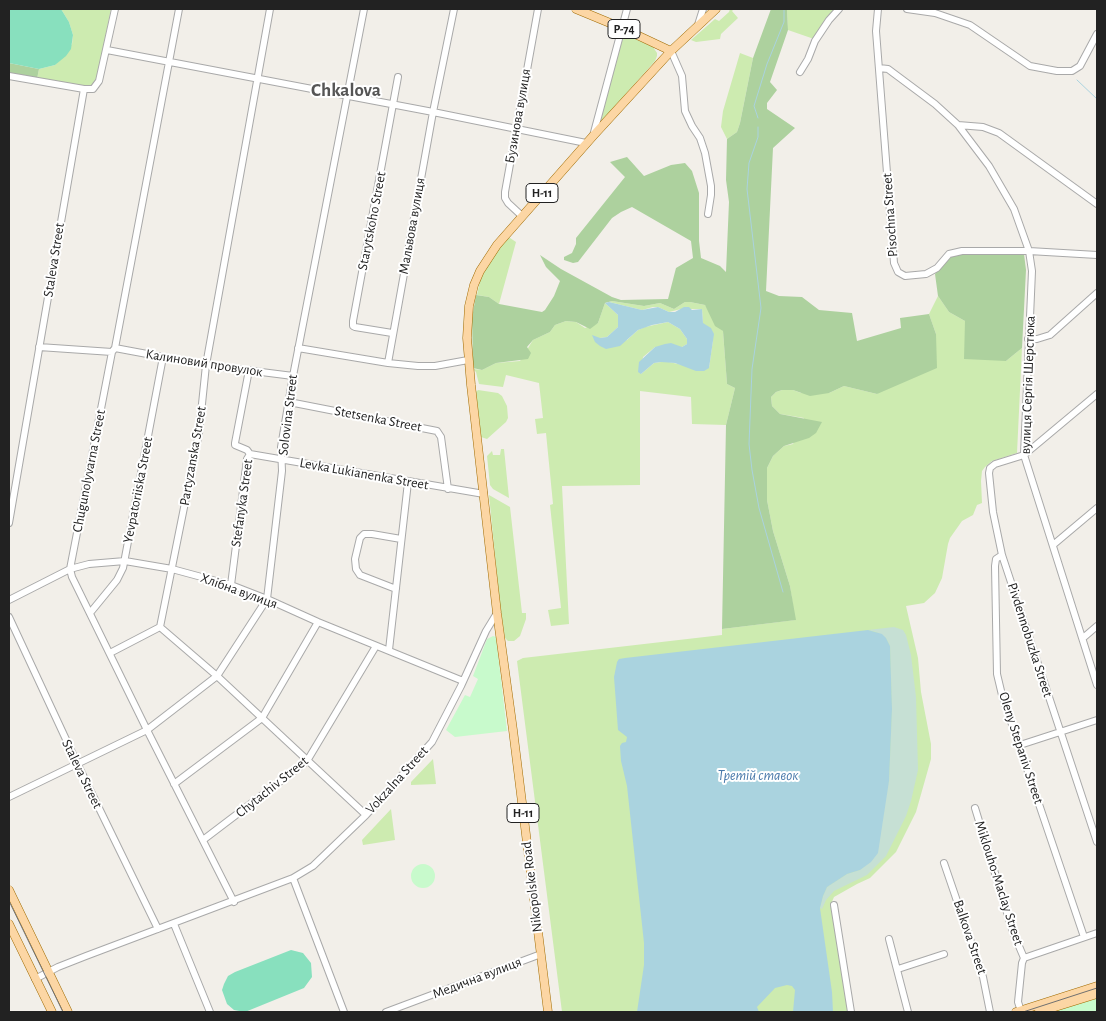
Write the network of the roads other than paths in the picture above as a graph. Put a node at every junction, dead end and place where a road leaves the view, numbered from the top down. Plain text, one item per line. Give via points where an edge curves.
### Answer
1 (115, 9) edge
2 (179, 9) edge
3 (270, 9) edge
4 (364, 9) edge
5 (454, 9) edge
6 (538, 9) edge
7 (576, 9) edge
8 (627, 9) edge
9 (703, 9) edge
10 (716, 9) edge
11 (839, 9) edge
12 (878, 9) edge
13 (907, 9) edge
14 (698, 24) junction
15 (622, 28) junction
16 (1097, 34) edge
17 (107, 50) junction
18 (671, 51) junction
19 (169, 61) junction
20 (879, 68) junction
21 (800, 72) dead end
22 (9, 76) edge
23 (398, 77) dead end
24 (257, 78) junction
25 (84, 89) junction
26 (346, 95) junction
27 (394, 105) junction
28 (433, 112) junction
29 (958, 125) junction
30 (515, 128) junction
31 (592, 136) junction
32 (586, 143) junction
33 (1097, 204) edge
34 (708, 214) dead end
35 (522, 216) junction
36 (1029, 251) junction
37 (1097, 255) edge
38 (1097, 293) edge
39 (392, 333) junction
40 (1028, 339) junction
41 (39, 347) junction
42 (298, 348) junction
43 (114, 350) junction
44 (163, 357) junction
45 (468, 360) junction
46 (388, 363) junction
47 (206, 364) junction
48 (249, 370) junction
49 (293, 376) junction
50 (1097, 394) edge
51 (289, 402) junction
52 (250, 454) junction
53 (1024, 455) junction
54 (282, 459) junction
55 (408, 482) junction
56 (448, 489) junction
57 (11, 494) edge
58 (484, 494) junction
59 (1097, 508) edge
60 (9, 523) edge
61 (401, 539) junction
62 (1053, 544) junction
63 (1002, 554) junction
64 (125, 561) junction
65 (70, 569) junction
66 (172, 569) junction
67 (231, 585) junction
68 (396, 588) junction
69 (267, 599) junction
70 (9, 600) edge
71 (90, 613) junction
72 (497, 614) junction
73 (9, 617) edge
74 (318, 622) junction
75 (1097, 626) edge
76 (160, 627) junction
77 (1082, 638) junction
78 (376, 646) junction
79 (389, 650) junction
80 (110, 653) junction
81 (1096, 674) edge
82 (217, 676) junction
83 (463, 681) junction
84 (1097, 684) edge
85 (262, 718) junction
86 (1097, 720) edge
87 (147, 730) junction
88 (1060, 732) junction
89 (1020, 745) junction
90 (307, 761) junction
91 (77, 763) junction
92 (174, 784) junction
93 (9, 797) edge
94 (975, 808) dead end
95 (366, 815) junction
96 (203, 840) junction
97 (1097, 842) edge
98 (944, 863) dead end
99 (293, 878) junction
100 (9, 890) edge
101 (234, 902) junction
102 (834, 905) dead end
103 (9, 924) edge
104 (174, 924) junction
105 (158, 929) junction
106 (1097, 933) edge
107 (1084, 937) junction
108 (889, 939) dead end
109 (541, 954) junction
110 (944, 954) dead end
111 (1024, 958) junction
112 (898, 969) junction
113 (49, 972) junction
114 (35, 979) junction
115 (1097, 986) edge
116 (1097, 994) edge
117 (1018, 1011) edge
118 (52, 1012) edge
119 (68, 1012) edge
120 (210, 1012) edge
121 (344, 1012) edge
122 (386, 1012) edge
123 (548, 1012) edge
124 (851, 1012) edge
125 (908, 1012) edge
126 (990, 1012) edge
127 (1039, 1012) edge

1 - 17 street
2 - 19 street, Chugunolyvarna Street
3 - 24 street, Partyzanska Street
4 - 26 street, Solovina Street
5 - 28 street, Мальвова вулиця
6 - 30 street, Бузинова вулиця
7 - 15 main road, Р-74
8 - 15 street
9 - 14 street
10 - 14 main road, Н-11
11 - 21 street via 814,41
12 - 20 street, Pisochna Street
13 - 16 street via 935,13 970,25 1030,66 1057,71 1072,72 1080,66
14 - 18 main road, Н-11
15 - 18 main road, Р-74
15 - 31 street
17 - 19 street
17 - 25 street via 97,86
18 - 31 main road, Н-11
18 - 34 street via 682,76 686,111 705,153 711,186
19 - 24 street
19 - 43 street, Chugunolyvarna Street
20 - 29 street, вулиця Сергія Шерстюка via 888,69
20 - 36 street, Pisochna Street via 894,263 898,272 905,276 931,272 954,252
22 - 25 street
23 - 27 street, Starytskoho Street
24 - 26 street
24 - 47 street, Partyzanska Street
25 - 41 street, Staleva Street
26 - 27 street
26 - 42 street, Solovina Street
27 - 28 street
27 - 39 street, Starytskoho Street via 353,321 355,327
28 - 30 street
28 - 39 street, Мальвова вулиця
29 - 33 street via 983,127 999,134
29 - 36 street, вулиця Сергія Шерстюка via 989,166 1009,200
30 - 32 street
30 - 35 street, Бузинова вулиця via 505,198
31 - 32 main road, Н-11
32 - 35 main road, Н-11
35 - 45 main road, Н-11 via 491,252 475,282 467,316
36 - 37 street, Pisochna Street
36 - 40 street, вулиця Сергія Шерстюка via 1032,271
38 - 40 street via 1050,335
39 - 46 street, Мальвова вулиця
40 - 53 street, вулиця Сергія Шерстюка
41 - 43 street, Калиновий провулок
41 - 57 street, Staleva Street
42 - 46 street
42 - 49 street, Solovina Street
43 - 44 street, Калиновий провулок
43 - 65 street, Chugunolyvarna Street
44 - 47 street, Калиновий провулок
44 - 64 street, Yevpatoriiska Street
45 - 46 street via 426,366
45 - 58 main road, Н-11
47 - 48 street, Калиновий провулок
47 - 66 street, Partyzanska Street via 199,433
48 - 49 street, Калиновий провулок
48 - 52 street, Stefanyka Street via 235,445
49 - 51 street, Solovina Street
50 - 53 street
51 - 54 street, Solovina Street
51 - 56 street, Stetsenka Street via 437,430 441,437
52 - 54 street, Levka Lukianenka Street
52 - 67 street, Stefanyka Street
53 - 62 street, вулиця Сергія Шерстюка
53 - 63 street, Pivdennobuzka Street via 990,468 993,512
54 - 55 street, Levka Lukianenka Street
54 - 69 street, Solovina Street
55 - 56 street, Levka Lukianenka Street
55 - 61 street
56 - 58 street, Levka Lukianenka Street
57 - 60 street, Staleva Street
58 - 72 main road, Н-11
59 - 62 street
61 - 68 street
61 - 68 street via 364,534 355,559 360,575
62 - 77 street, вулиця Сергія Шерстюка
63 - 88 street, Pivdennobuzka Street
63 - 89 street, Oleny Stepaniv Street via 996,559 995,566 998,674
64 - 65 street, Хлібна вулиця
64 - 66 street, Хлібна вулиця
64 - 71 street, Yevpatoriiska Street via 117,580
65 - 70 street, Хлібна вулиця
65 - 71 street
66 - 67 street, Хлібна вулиця
66 - 76 street, Partyzanska Street
67 - 69 street, Хлібна вулиця
68 - 79 street
69 - 74 street, Хлібна вулиця
69 - 82 street, Solovina Street
71 - 80 street
72 - 83 street, Vokzalna Street
72 - 109 main road, Nikopolske Road / Н-11
73 - 91 street, Staleva Street
74 - 78 street, Хлібна вулиця
74 - 85 street
75 - 77 street
76 - 80 street
76 - 82 street
77 - 81 street, вулиця Сергія Шерстюка
78 - 79 street, Хлібна вулиця
78 - 90 street, Chytachiv Street
79 - 83 street, Хлібна вулиця
80 - 87 street
81 - 84 street, вулиця Сергія Шерстюка
82 - 85 street
82 - 87 street, Solovina Street
83 - 95 street, Vokzalna Street via 432,742
85 - 90 street
85 - 92 street
86 - 88 street
87 - 91 street, Solovina Street
87 - 92 street
88 - 89 street
88 - 97 street, Pivdennobuzka Street
89 - 107 street, Oleny Stepaniv Street
90 - 95 street
90 - 96 street, Chytachiv Street
91 - 93 street, Solovina Street
91 - 105 street, Staleva Street
92 - 96 street
94 - 111 street, Miklouho-Maclay Street via 1012,932
95 - 99 street, Vokzalna Street via 320,860
96 - 101 street
98 - 126 street, Balkova Street via 983,976
99 - 101 street, Vokzalna Street
99 - 121 street
100 - 113 main road
101 - 104 street, Vokzalna Street
102 - 124 street
103 - 114 main road
104 - 105 street, Vokzalna Street
104 - 120 street
105 - 113 street, Vokzalna Street
106 - 107 street
107 - 111 street
108 - 112 street
109 - 122 street, Медична вулиця
109 - 123 main road, Nikopolske Road / Н-11
110 - 112 street
111 - 117 street
112 - 125 street
113 - 114 street, Vokzalna Street
113 - 119 main road
114 - 118 main road
115 - 117 main road
116 - 127 main road

